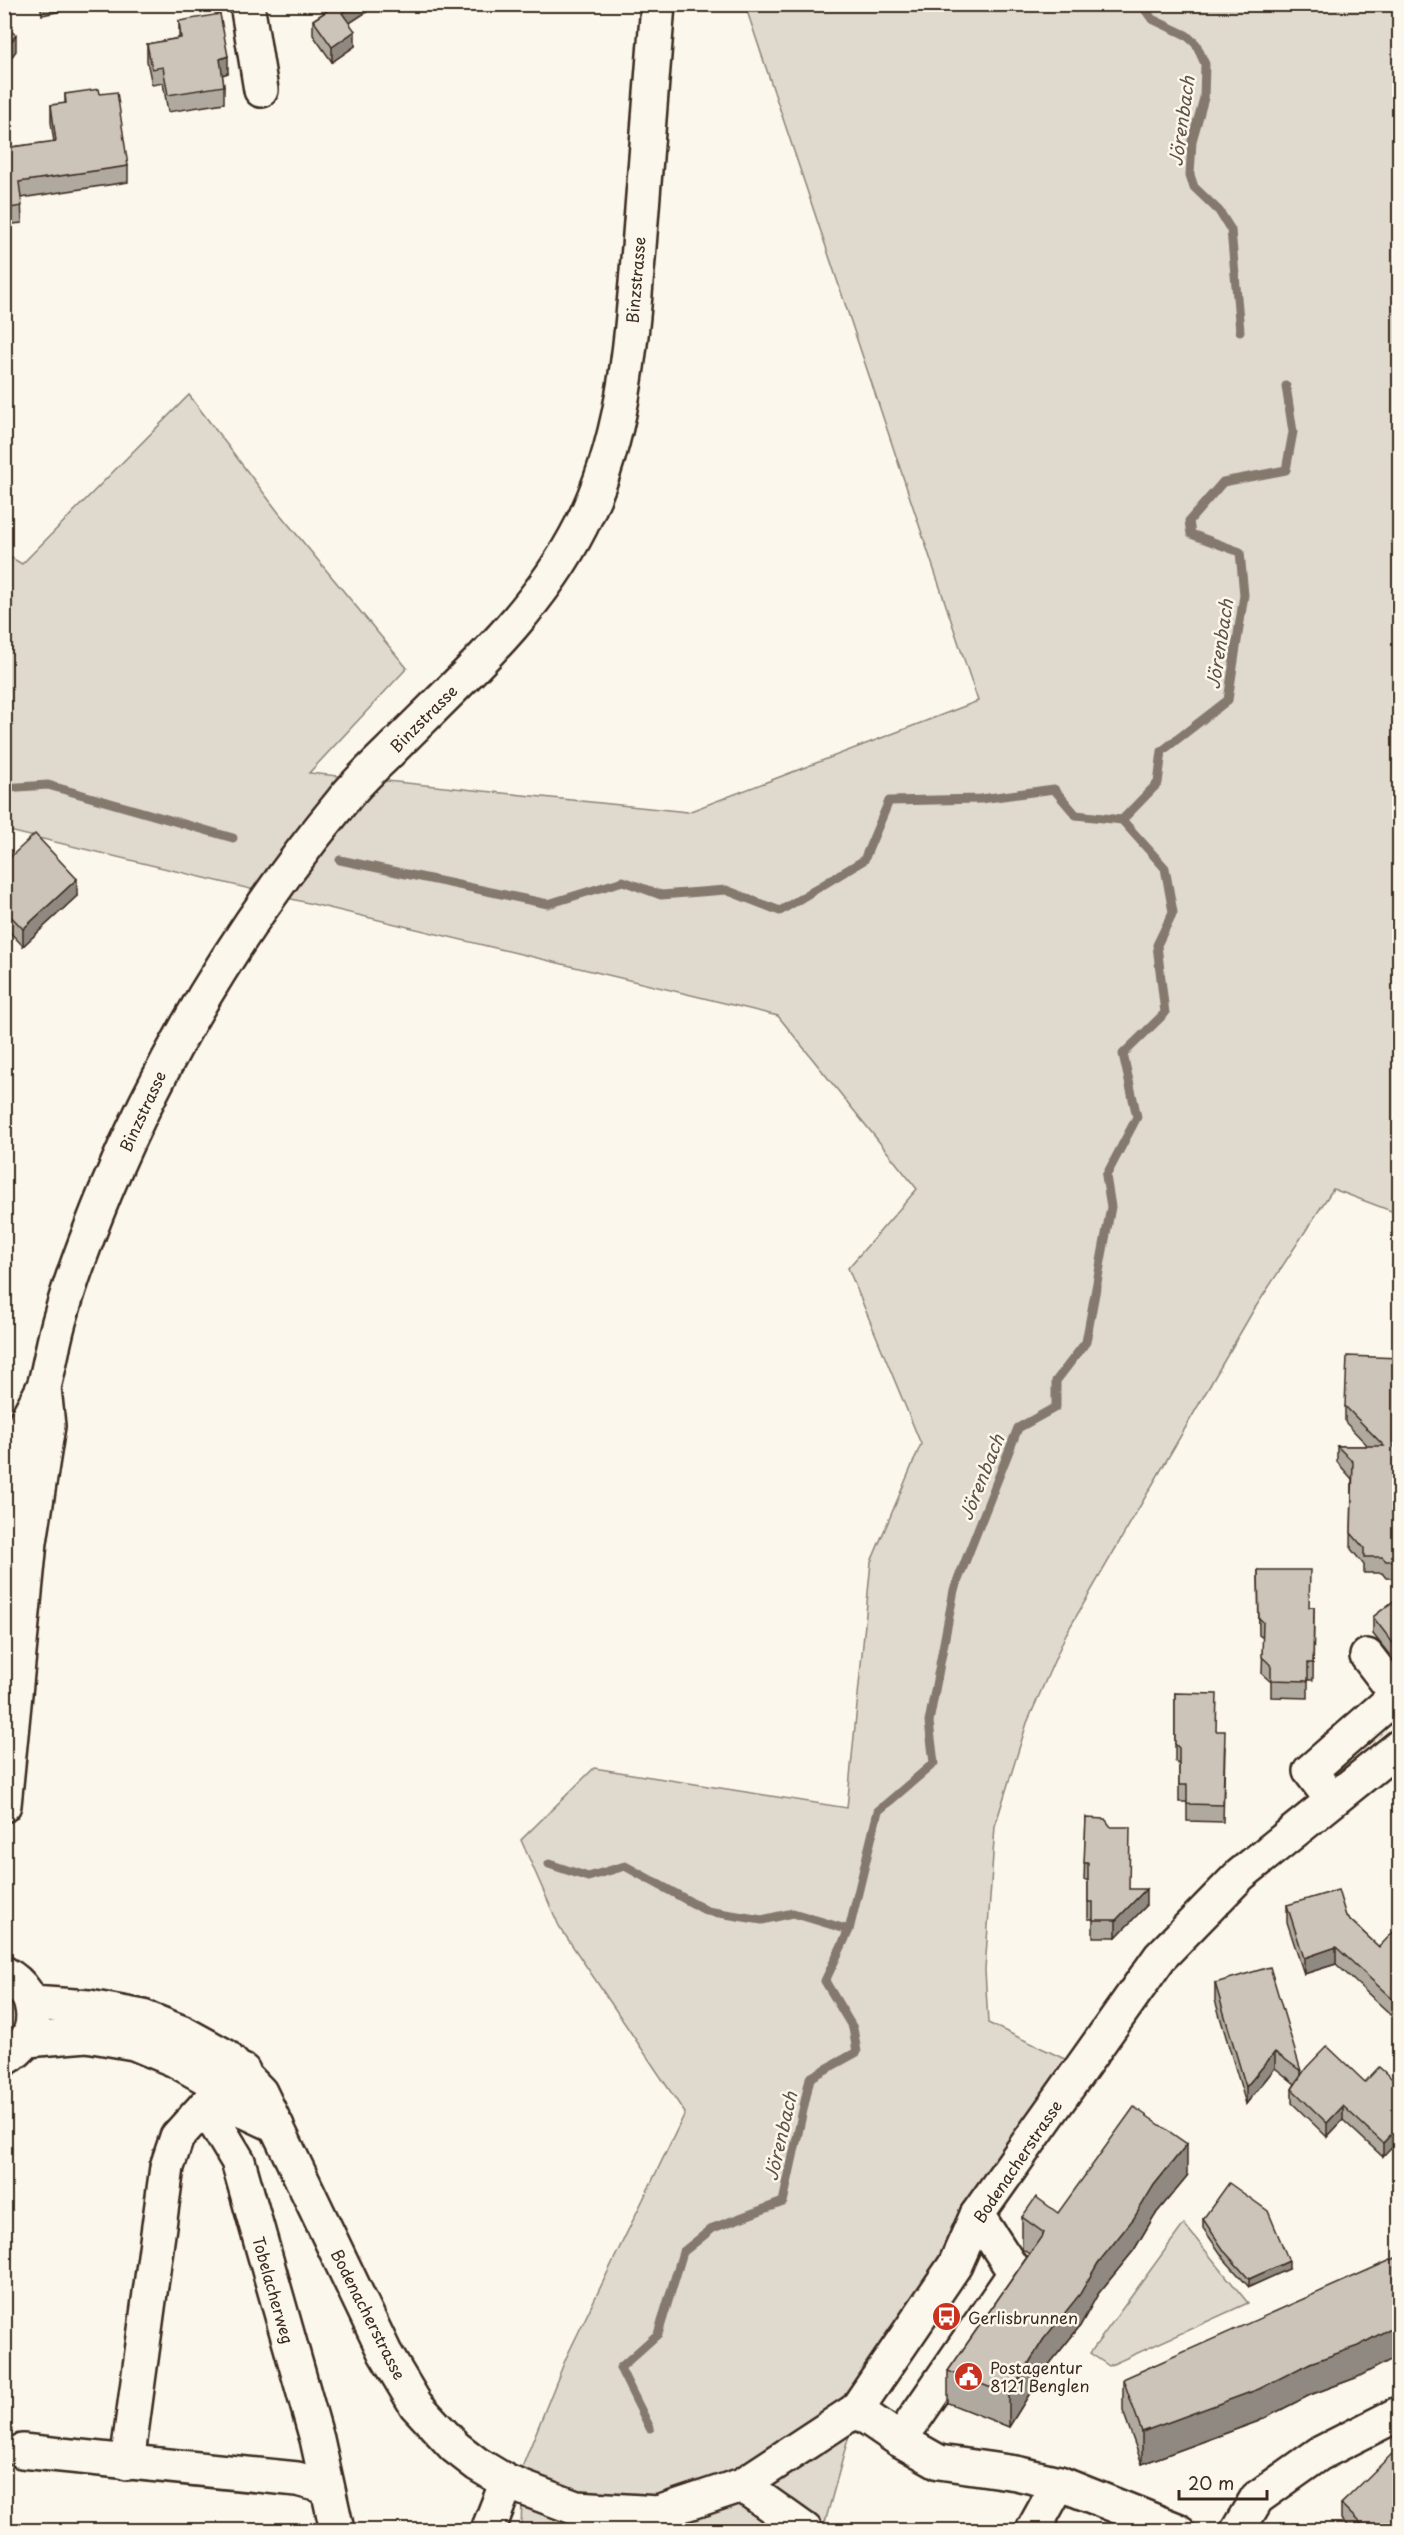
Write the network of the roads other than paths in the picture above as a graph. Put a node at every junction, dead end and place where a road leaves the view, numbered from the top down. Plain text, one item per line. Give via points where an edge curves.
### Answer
1 (247, 4) edge
2 (658, 4) edge
3 (261, 90) dead end
4 (44, 1388) junction
5 (4, 1550) edge
6 (1367, 1656) dead end
7 (1400, 1746) edge
8 (1332, 1800) junction
9 (4, 1805) edge
10 (4, 1973) edge
11 (32, 2003) junction
12 (16, 2049) edge
13 (223, 2089) junction
14 (977, 2215) junction
15 (856, 2410) junction
16 (1400, 2413) edge
17 (900, 2440) junction
18 (22, 2451) dead end
19 (127, 2463) junction
20 (507, 2482) junction
21 (1059, 2483) junction
22 (742, 2485) junction
23 (327, 2487) junction
24 (337, 2530) edge
25 (488, 2530) edge
26 (805, 2530) edge
27 (1033, 2530) edge
28 (1177, 2530) edge
29 (1238, 2530) edge

1 - 3 street
2 - 4 street, Binzstrasse via 623,402 599,488 559,566 534,601 345,797 250,920 209,985 143,1106 90,1230 61,1314
4 - 5 street, Binzstrasse via 24,1425
4 - 9 street, Binzstrasse via 48,1426 30,1542
6 - 8 street via 1397,1695 1310,1771
7 - 8 street, Bodenacherstrasse
8 - 14 street, Bodenacherstrasse via 1240,1875 1160,1957
10 - 11 street via 25,1989
11 - 12 street via 32,2028
11 - 13 street, Bodenacherstrasse via 89,2007 143,2017 183,2033 225,2056
12 - 13 street, Bodenacherstrasse via 87,2035 134,2043 175,2060
13 - 19 street via 177,2137 166,2167
13 - 20 street, Bodenacherstrasse via 243,2110 277,2126 385,2353 416,2405 455,2447
13 - 23 street, Tobelacherweg via 237,2161 317,2439
14 - 15 street, Bodenacherstrasse via 955,2265
14 - 17 street via 1015,2273
15 - 17 street
15 - 22 street, Bodenacherstrasse
16 - 29 street via 1319,2454 1257,2498
17 - 21 street via 939,2462
18 - 19 street
19 - 23 street via 297,2479
20 - 22 street, Bodenacherstrasse via 576,2508 658,2513
20 - 25 street
21 - 27 street
21 - 28 street
22 - 26 street
23 - 24 street, Tobelacherweg

